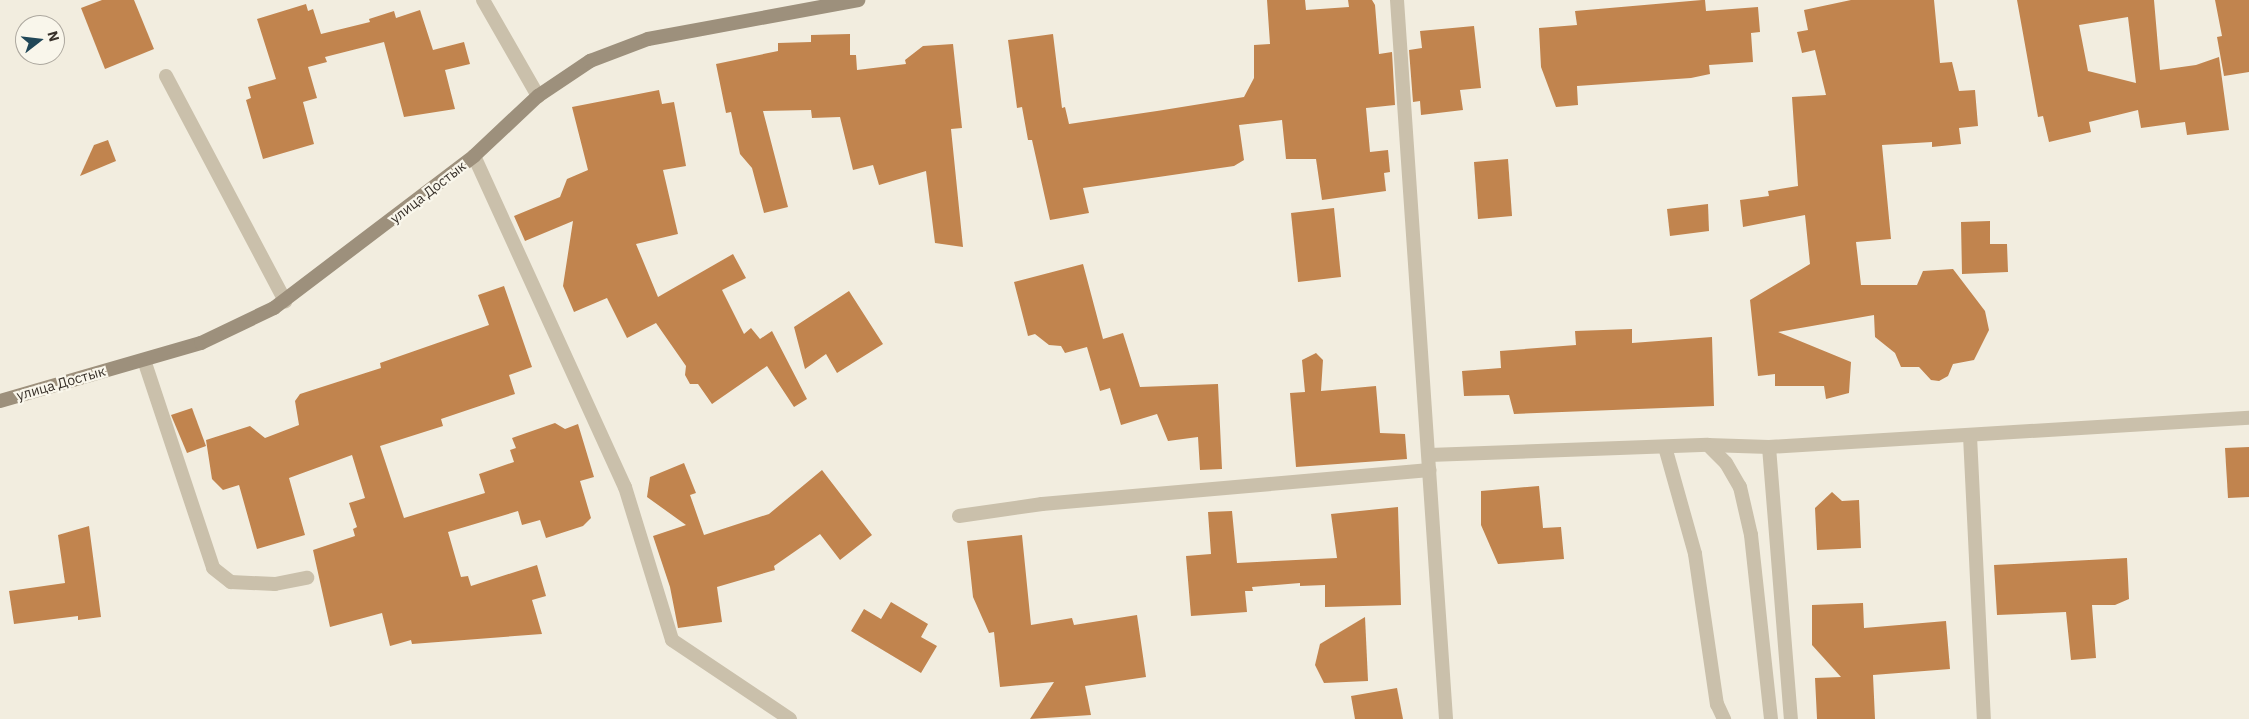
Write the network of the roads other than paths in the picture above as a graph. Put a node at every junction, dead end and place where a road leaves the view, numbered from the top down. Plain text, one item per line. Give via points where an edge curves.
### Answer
1 (483, 0) edge
2 (858, 0) edge
3 (1397, 0) edge
4 (166, 76) dead end
5 (538, 96) junction
6 (474, 156) junction
7 (285, 301) junction
8 (144, 360) junction
9 (0, 401) edge
10 (2249, 418) edge
11 (1970, 436) junction
12 (1708, 445) junction
13 (1665, 447) junction
14 (1768, 447) junction
15 (1429, 455) junction
16 (1430, 470) junction
17 (959, 516) dead end
18 (307, 578) dead end
19 (790, 719) edge
20 (1446, 719) edge
21 (1724, 719) edge
22 (1771, 719) edge
23 (1791, 719) edge
24 (1984, 719) edge

1 - 5 street
2 - 5 main road, улица Достык via 648,39 590,61
3 - 15 street
4 - 7 street
5 - 6 main road, улица Достык
6 - 7 main road, улица Достык
6 - 19 street via 624,487 652,565 672,640
7 - 8 main road, улица Достык via 201,343
8 - 9 main road, улица Достык
8 - 18 street via 213,568 230,582 275,584
10 - 11 street
11 - 14 street
11 - 24 street
12 - 13 street
12 - 14 street
12 - 22 street via 1726,463 1740,487 1751,535
13 - 15 street
13 - 21 street via 1695,554 1717,704
14 - 23 street
15 - 16 street
16 - 17 street via 1042,504
16 - 20 street

